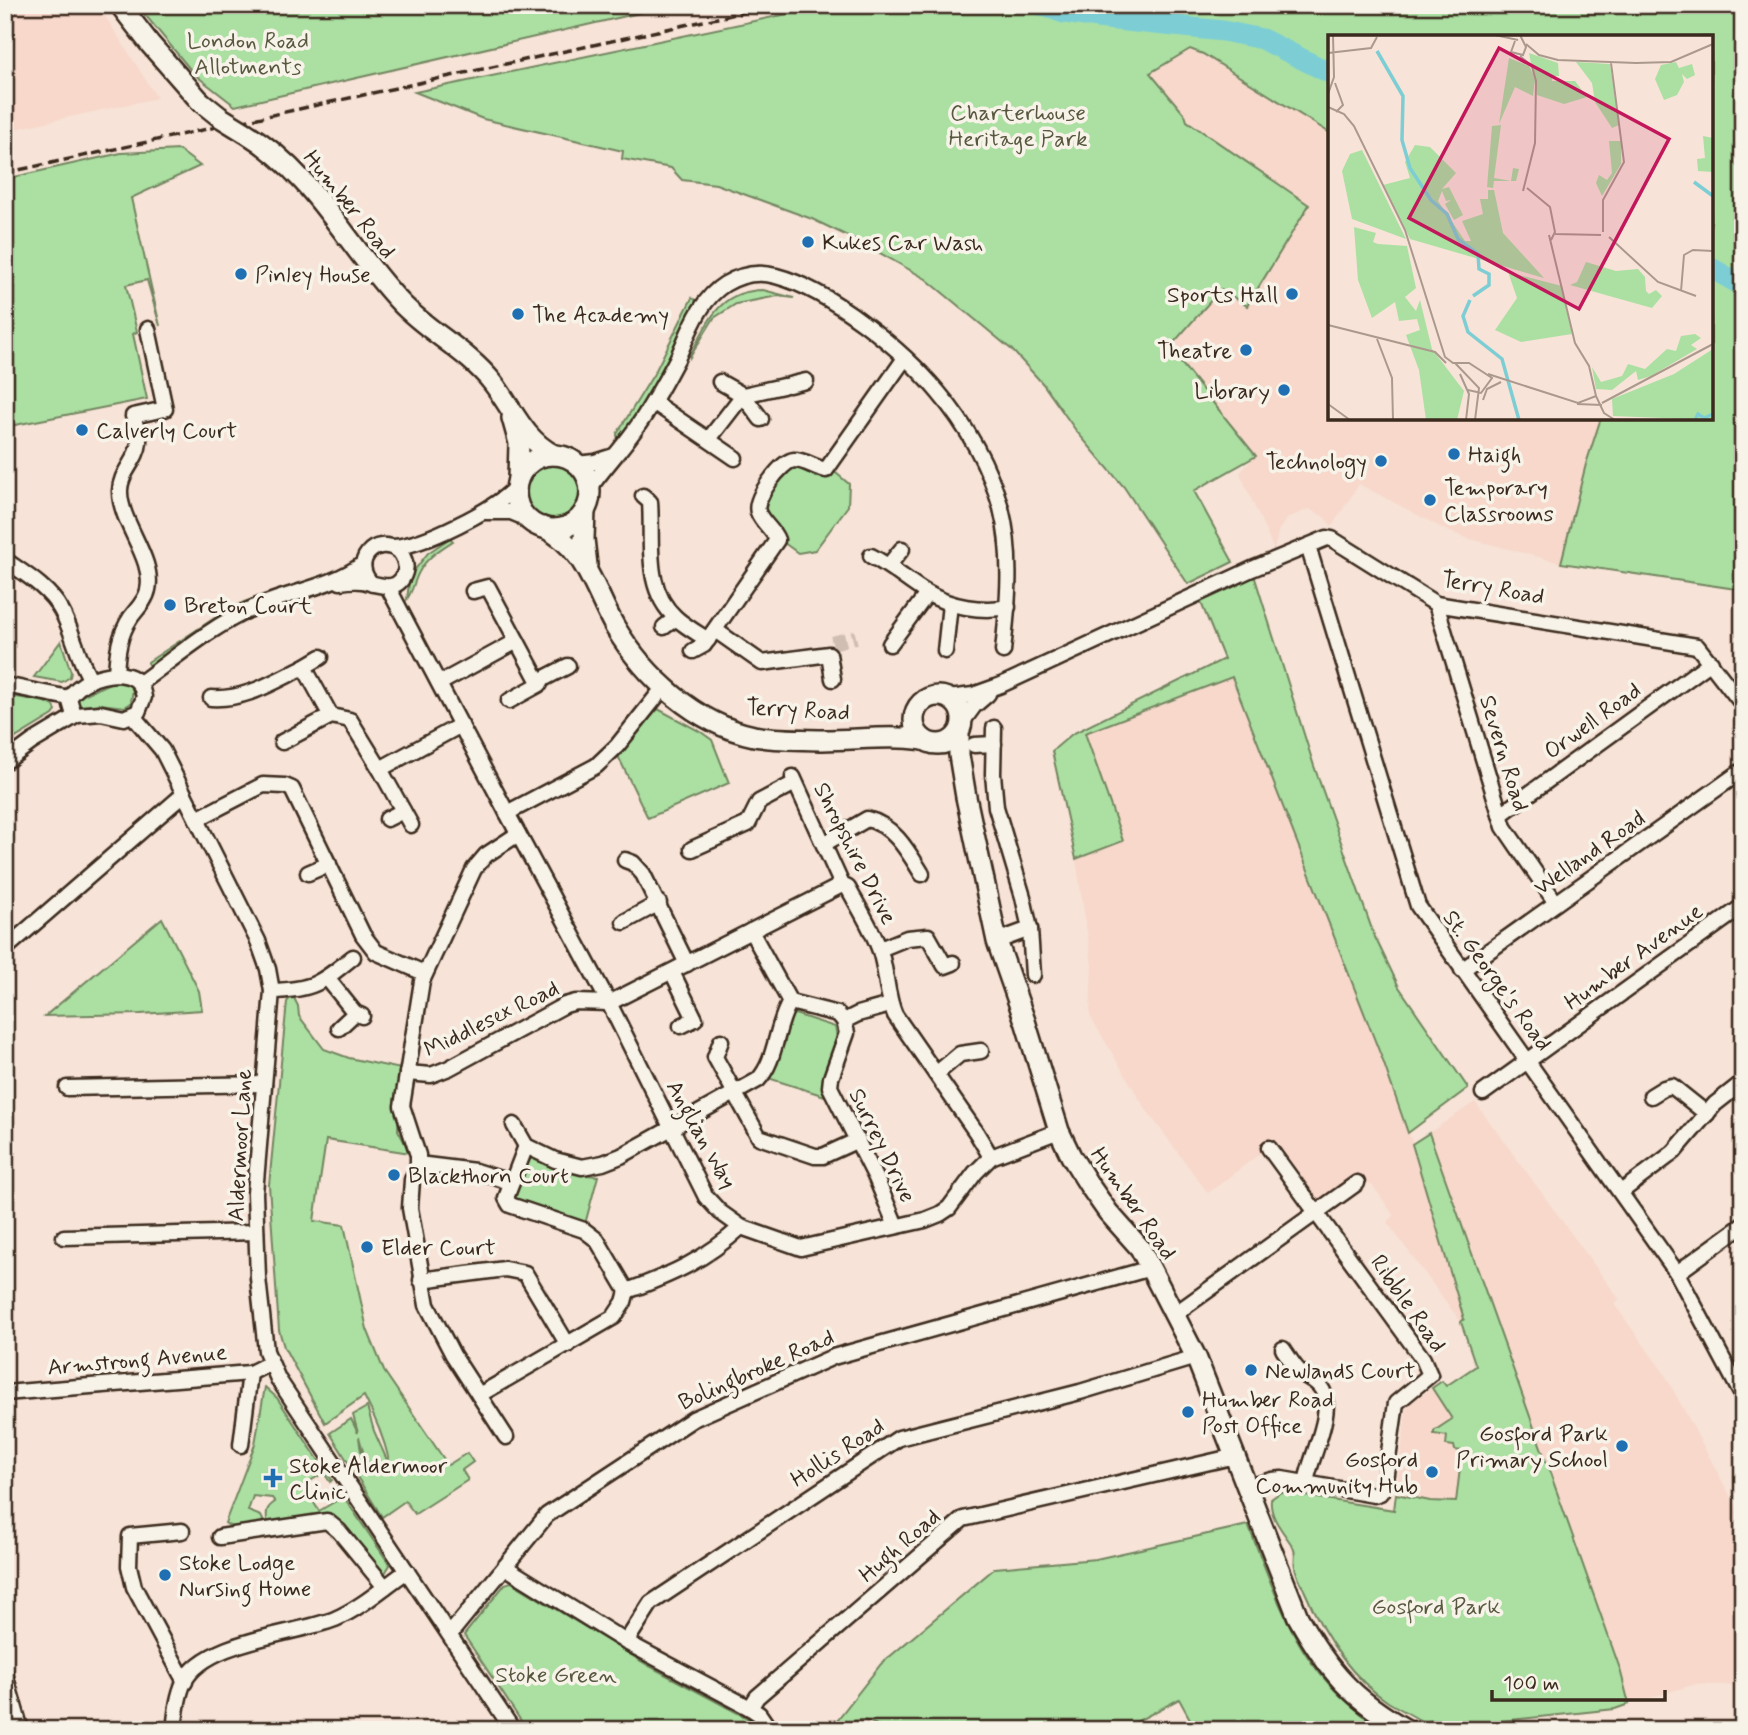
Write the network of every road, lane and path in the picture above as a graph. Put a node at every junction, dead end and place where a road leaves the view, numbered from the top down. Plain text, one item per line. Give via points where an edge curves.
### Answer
1 (120, 5) edge
2 (148, 329) dead end
3 (905, 359) junction
4 (806, 381) dead end
5 (720, 382) dead end
6 (743, 395) junction
7 (653, 402) junction
8 (509, 408) junction
9 (761, 419) dead end
10 (709, 439) junction
11 (554, 455) junction
12 (615, 456) junction
13 (735, 458) dead end
14 (577, 464) junction
15 (517, 483) junction
16 (643, 496) dead end
17 (587, 501) junction
18 (480, 513) junction
19 (536, 523) junction
20 (431, 537) junction
21 (1308, 546) junction
22 (393, 547) junction
23 (902, 549) dead end
24 (871, 556) dead end
25 (5, 559) edge
26 (363, 564) junction
27 (889, 565) junction
28 (406, 566) junction
29 (589, 573) junction
30 (333, 582) junction
31 (372, 584) junction
32 (388, 587) junction
33 (473, 591) dead end
34 (927, 594) junction
35 (950, 604) junction
36 (1436, 604) junction
37 (1008, 607) junction
38 (676, 618) junction
39 (664, 627) dead end
40 (711, 635) junction
41 (517, 641) junction
42 (890, 644) dead end
43 (693, 651) dead end
44 (945, 651) dead end
45 (1003, 651) dead end
46 (321, 657) dead end
47 (1711, 662) junction
48 (568, 666) dead end
49 (304, 667) junction
50 (116, 674) junction
51 (834, 679) dead end
52 (91, 680) junction
53 (539, 681) junction
54 (139, 683) junction
55 (440, 683) junction
56 (5, 685) edge
57 (1001, 685) junction
58 (664, 687) junction
59 (69, 698) junction
60 (211, 698) dead end
61 (949, 698) junction
62 (509, 701) dead end
63 (1743, 705) edge
64 (77, 715) junction
65 (914, 715) junction
66 (133, 716) junction
67 (331, 716) junction
68 (461, 725) junction
69 (994, 728) dead end
70 (965, 733) junction
71 (869, 737) junction
72 (930, 742) junction
73 (282, 743) dead end
74 (993, 744) junction
75 (5, 762) edge
76 (380, 769) junction
77 (1743, 770) edge
78 (184, 794) junction
79 (965, 797) junction
80 (403, 811) junction
81 (507, 813) junction
82 (1500, 815) junction
83 (197, 819) junction
84 (387, 819) dead end
85 (411, 825) dead end
86 (518, 834) junction
87 (824, 844) junction
88 (692, 849) dead end
89 (625, 860) dead end
90 (329, 864) junction
91 (308, 873) dead end
92 (922, 874) dead end
93 (842, 885) junction
94 (659, 903) junction
95 (1556, 903) junction
96 (1743, 906) edge
97 (624, 922) dead end
98 (1030, 929) junction
99 (751, 931) junction
100 (997, 942) junction
101 (5, 948) edge
102 (880, 949) junction
103 (352, 957) dead end
104 (953, 963) dead end
105 (687, 964) junction
106 (1462, 970) junction
107 (672, 972) junction
108 (424, 973) junction
109 (1033, 975) dead end
110 (327, 978) junction
111 (272, 991) junction
112 (790, 1002) junction
113 (609, 1003) junction
114 (890, 1005) junction
115 (844, 1021) junction
116 (681, 1026) dead end
117 (340, 1028) dead end
118 (721, 1041) dead end
119 (981, 1051) dead end
120 (1528, 1060) junction
121 (407, 1073) junction
122 (936, 1074) junction
123 (1743, 1082) edge
124 (264, 1084) junction
125 (67, 1088) dead end
126 (1483, 1093) dead end
127 (735, 1094) junction
128 (1651, 1096) dead end
129 (1707, 1114) junction
130 (514, 1125) dead end
131 (671, 1129) junction
132 (1059, 1131) junction
133 (858, 1140) junction
134 (526, 1146) junction
135 (1269, 1148) dead end
136 (991, 1157) junction
137 (418, 1164) junction
138 (510, 1182) junction
139 (1357, 1183) dead end
140 (1621, 1192) junction
141 (1317, 1211) junction
142 (1743, 1225) edge
143 (896, 1226) junction
144 (741, 1227) junction
145 (256, 1232) junction
146 (64, 1237) dead end
147 (1151, 1268) junction
148 (1677, 1273) junction
149 (421, 1280) junction
150 (627, 1291) junction
151 (1174, 1314) junction
152 (568, 1345) junction
153 (1283, 1349) dead end
154 (1196, 1357) junction
155 (270, 1363) junction
156 (250, 1373) junction
157 (5, 1393) edge
158 (479, 1395) junction
159 (1743, 1397) edge
160 (506, 1437) dead end
161 (241, 1445) dead end
162 (1236, 1456) junction
163 (1306, 1483) junction
164 (1248, 1487) junction
165 (182, 1531) dead end
166 (220, 1537) dead end
167 (505, 1567) junction
168 (407, 1571) junction
169 (385, 1587) junction
170 (450, 1634) junction
171 (626, 1642) junction
172 (5, 1674) edge
173 (185, 1682) junction
174 (750, 1708) junction
175 (769, 1727) edge
176 (21, 1730) edge
177 (174, 1730) edge
178 (513, 1730) edge
179 (782, 1730) edge
180 (1407, 1730) edge

1 - 8 main road, Humber Road, bridge via 200,101 294,169 381,281 403,305 470,359
2 - 50 street via 165,409 133,416 139,440 122,479 121,502 149,581 145,599 121,637
3 - 7 street via 860,320 812,292 776,276 751,274 723,285 702,306
3 - 37 street via 938,392 983,458 1001,509
3 - 40 street via 826,470 793,460 769,482 757,504 758,512 777,540
4 - 6 street
5 - 6 street
6 - 9 street
6 - 10 street
7 - 10 street
7 - 12 street
8 - 11 main road, Humber Road via 539,447
8 - 15 main road, Humber Road via 519,443
10 - 13 street
11 - 14 main road
11 - 15 main road via 534,460
12 - 14 street
12 - 17 street via 594,482
14 - 17 main road via 587,479
15 - 18 street via 496,505
15 - 19 main road via 518,504
16 - 38 street via 650,502 652,577
17 - 19 main road via 574,522 562,528
17 - 29 main road, Terry Road
18 - 19 street via 511,512
18 - 20 street
19 - 29 main road, Terry Road via 568,543
20 - 22 street
20 - 28 street via 416,549
21 - 36 street, Terry Road via 1332,539
21 - 57 street, Terry Road
21 - 106 street, St. George's Road via 1418,905
22 - 26 street via 372,549
22 - 28 street via 403,555
23 - 27 street
24 - 27 street
25 - 52 street via 56,601
26 - 30 street
26 - 31 street
27 - 34 street
28 - 32 street via 402,578
29 - 58 main road, Terry Road via 622,637
30 - 31 street
30 - 54 street via 239,615
31 - 32 street
32 - 55 street
33 - 41 street via 490,581
34 - 35 street
34 - 42 street
35 - 37 street via 993,610
35 - 44 street
36 - 47 street, Terry Road via 1693,645
36 - 82 street, Severn Road
37 - 45 street
38 - 39 street
38 - 40 street
40 - 43 street
40 - 51 street via 762,663 831,648
41 - 53 street
41 - 55 street
46 - 49 street
47 - 63 street, Terry Road
47 - 82 street, Orwell Road
48 - 53 street
49 - 60 street via 246,695
49 - 67 street
50 - 52 street
50 - 54 street
52 - 59 street
53 - 62 street
54 - 66 street via 144,698
55 - 68 street
56 - 59 street
57 - 61 street, Terry Road
57 - 70 street, Terry Road via 983,697
58 - 71 main road, Terry Road via 718,723 757,736
58 - 81 street via 618,746 596,766
59 - 64 street
61 - 65 main road via 936,695 926,699
61 - 70 main road via 960,709
64 - 66 street
64 - 75 street
65 - 71 main road, Terry Road via 896,728
65 - 72 main road via 916,729
66 - 78 street, Aldermoor Lane via 162,750
67 - 73 street
67 - 76 street via 350,720
68 - 76 street
68 - 81 street, Anglian Way
69 - 74 street
70 - 72 main road via 952,740
70 - 74 street
70 - 79 main road, Humber Road via 959,755
71 - 72 main road, Terry Road
72 - 79 main road, Humber Road via 947,756
74 - 98 street via 996,807
76 - 80 street
77 - 95 street, Welland Road
78 - 83 street, Aldermoor Lane
78 - 101 street
79 - 100 main road, Humber Road
80 - 84 street
80 - 85 street
81 - 86 street, Anglian Way
82 - 95 street, Severn Road
83 - 90 street via 263,785 285,786 292,789
83 - 111 street, Aldermoor Lane via 258,941
86 - 108 street via 474,869
86 - 113 street, Anglian Way
87 - 88 street, Shropshire Drive via 794,780 759,802 748,824
87 - 92 street via 867,819 877,821 905,846
87 - 93 street, Shropshire Drive
89 - 94 street via 643,874
90 - 91 street
90 - 108 street via 376,952
93 - 99 street, Middlesex Road
93 - 102 street, Shropshire Drive via 848,888
94 - 97 street
94 - 105 street
95 - 106 street, Welland Road
96 - 120 street, Humber Avenue
98 - 100 street
98 - 109 street
99 - 105 street, Middlesex Road
99 - 112 street
100 - 132 main road, Humber Road
102 - 104 street, Shropshire Drive via 906,938 928,936 941,962 945,966
102 - 114 street, Shropshire Drive
103 - 110 street
105 - 107 street, Middlesex Road
106 - 120 street, St. George's Road
107 - 113 street, Middlesex Road
107 - 116 street via 695,1020
108 - 121 street
110 - 111 street via 303,990
110 - 117 street via 358,1014
111 - 124 street, Aldermoor Lane
112 - 115 street via 838,1014
112 - 127 street via 763,1074
113 - 121 street, Middlesex Road via 565,1005 440,1072
113 - 131 street, Anglian Way
114 - 115 street
114 - 122 street, Shropshire Drive
115 - 133 street, Surrey Drive via 847,1033 830,1087
118 - 127 street via 715,1057
119 - 122 street via 960,1055
120 - 126 street, Humber Avenue
120 - 140 street, St. George's Road
121 - 137 street via 402,1106
122 - 136 street, Shropshire Drive
123 - 129 street
124 - 125 street
124 - 145 street, Aldermoor Lane
127 - 131 street
127 - 133 street via 763,1139 815,1156
128 - 129 street via 1672,1086
129 - 140 street via 1674,1152
130 - 134 street
131 - 134 street via 621,1156 582,1167
131 - 144 street, Anglian Way via 706,1197
132 - 136 street, Anglian Way
132 - 147 main road, Humber Road via 1089,1185
133 - 143 street, Surrey Drive
134 - 138 street
135 - 141 street, Ribble Road
136 - 143 street, Anglian Way via 949,1208 925,1220
137 - 138 street via 475,1171
137 - 149 street via 410,1209
138 - 150 street via 506,1198 510,1205 584,1230 597,1240
139 - 141 street
140 - 148 street, St. George's Road
141 - 151 street
141 - 163 street, Ribble Road via 1429,1371 1428,1377 1396,1402 1380,1493
142 - 148 street
143 - 144 street, Anglian Way via 801,1248
144 - 150 street via 718,1248 670,1275
145 - 146 street
145 - 155 street, Aldermoor Lane via 262,1329
147 - 151 main road, Humber Road
147 - 167 street, Bolingbroke Road via 833,1357 693,1419 547,1515
148 - 159 street, St. George's Road
149 - 152 street via 505,1269 525,1273
149 - 158 street via 431,1316
150 - 152 street via 614,1317
151 - 154 main road, Humber Road
152 - 158 street
153 - 163 street via 1301,1373 1324,1391 1319,1445
154 - 162 main road, Humber Road
154 - 171 street, Hollis Road via 1080,1392 899,1437 651,1603
155 - 156 street, Armstrong Avenue
155 - 168 street, Aldermoor Lane
156 - 157 street, Armstrong Avenue
156 - 161 street
158 - 160 street
162 - 164 main road, Humber Road
162 - 174 street, Hugh Road via 963,1519 757,1697
163 - 164 street via 1272,1480
164 - 180 main road, Humber Road via 1298,1617 1319,1652 1356,1696
165 - 173 street via 130,1536 129,1566 134,1587
166 - 169 street via 327,1521
167 - 170 street, Bolingbroke Road
167 - 171 street
168 - 169 street
168 - 170 street
169 - 173 street via 334,1619 212,1655
170 - 178 street
171 - 174 street
172 - 176 street
173 - 177 street
174 - 175 street
175 - 179 street

